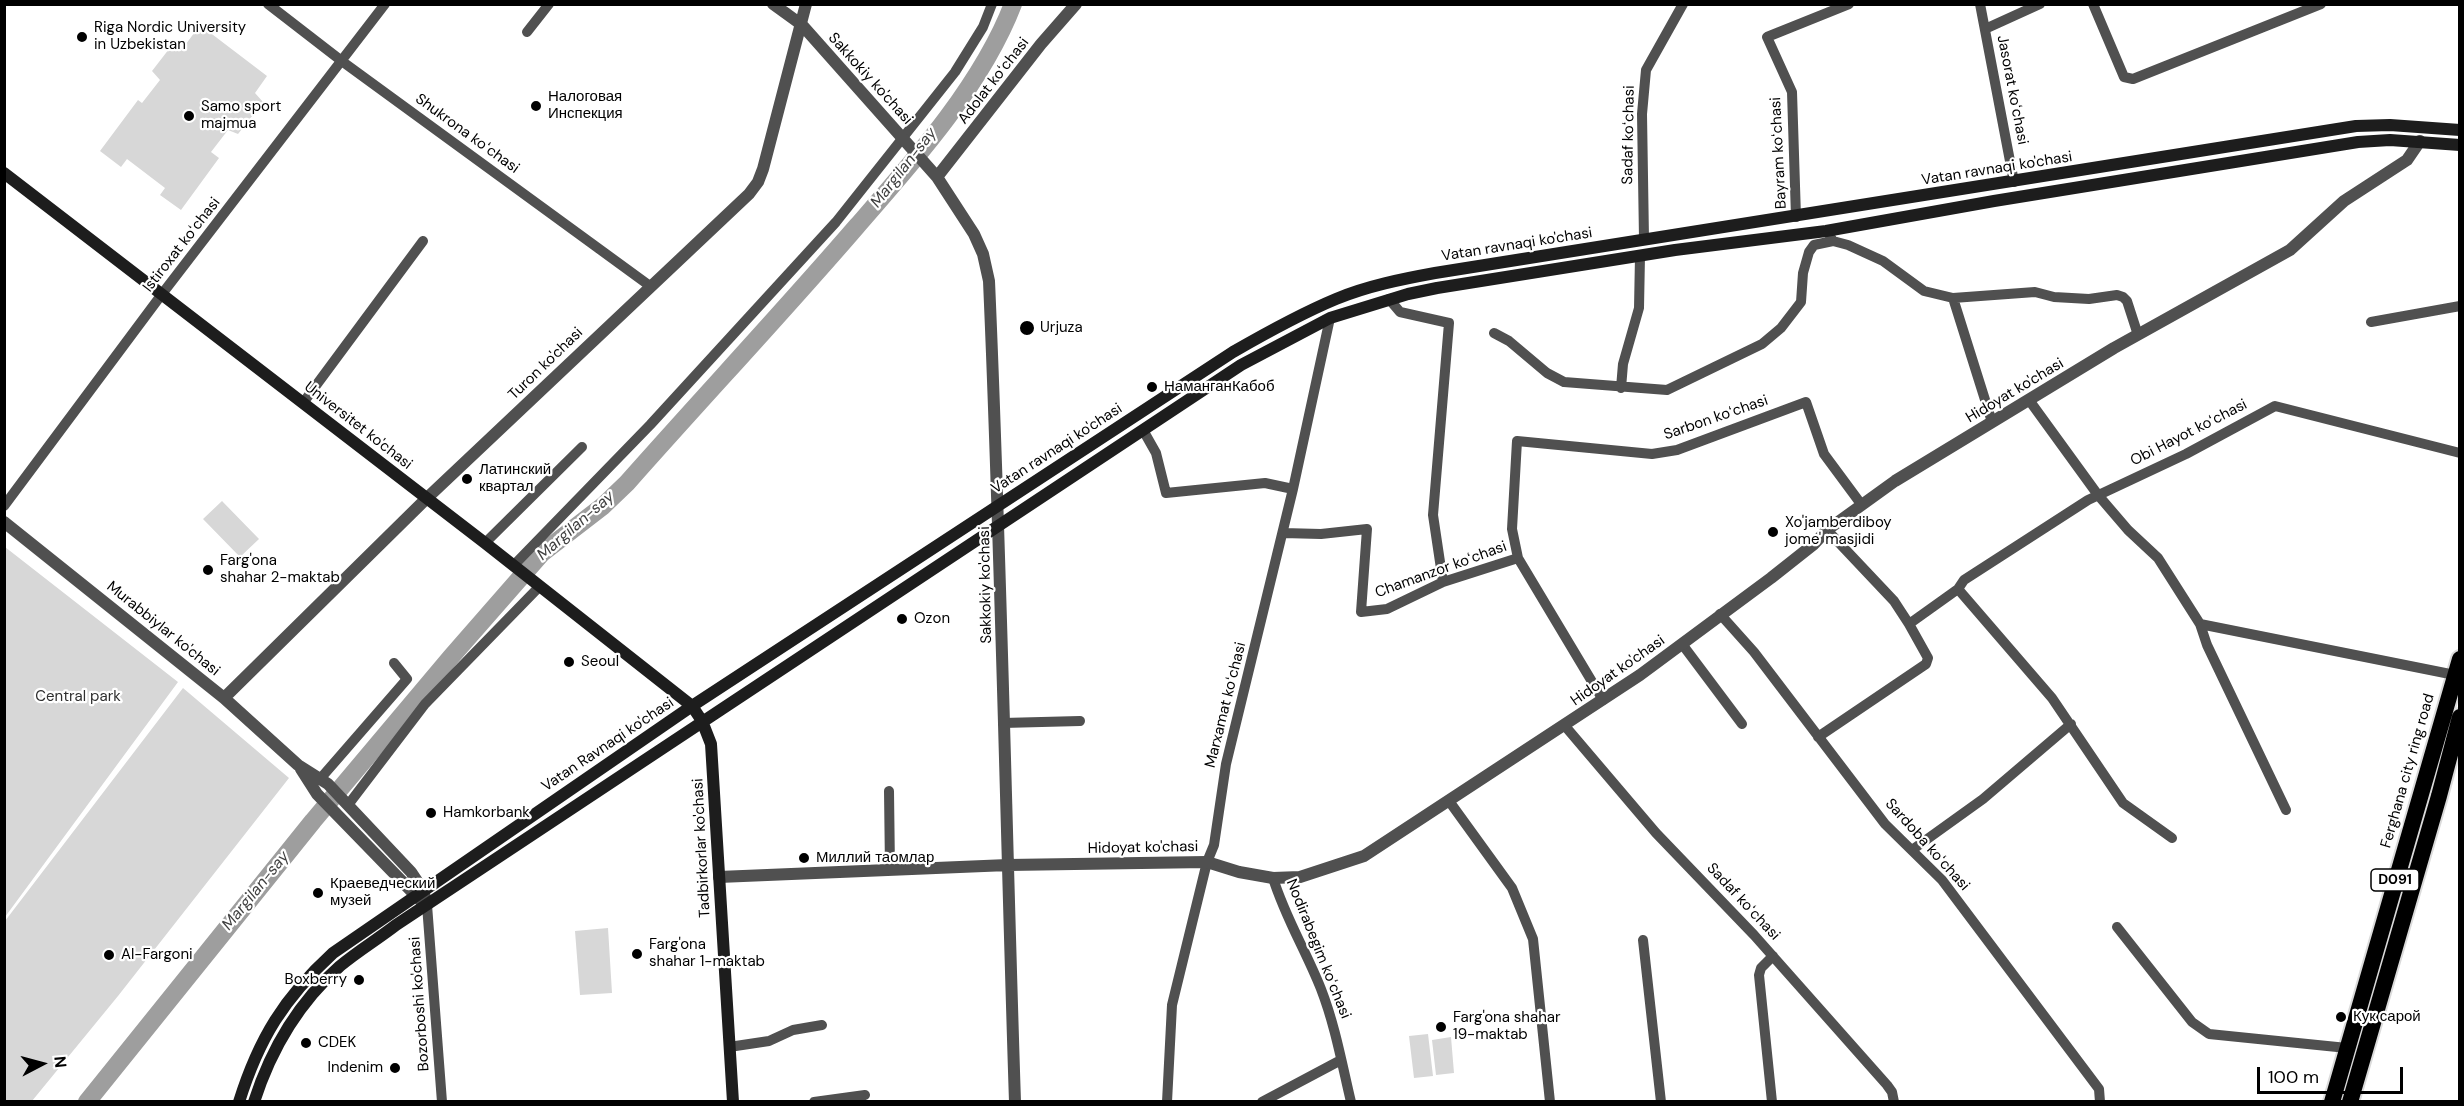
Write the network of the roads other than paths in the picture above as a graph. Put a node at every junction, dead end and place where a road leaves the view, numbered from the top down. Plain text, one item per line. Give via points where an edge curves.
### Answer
1 (268, 4) edge
2 (385, 4) edge
3 (549, 4) edge
4 (773, 4) edge
5 (806, 4) edge
6 (992, 4) edge
7 (1076, 4) edge
8 (1683, 4) edge
9 (1849, 4) edge
10 (1980, 4) edge
11 (2040, 4) edge
12 (2093, 4) edge
13 (2321, 4) edge
14 (802, 26) junction
15 (1985, 29) junction
16 (527, 32) dead end
17 (343, 62) junction
18 (2460, 130) edge
19 (903, 139) junction
20 (2420, 141) junction
21 (2460, 145) edge
22 (4, 173) edge
23 (937, 177) junction
24 (2014, 182) junction
25 (1796, 217) junction
26 (1672, 235) junction
27 (1830, 236) junction
28 (1644, 240) junction
29 (423, 241) dead end
30 (1675, 250) junction
31 (1640, 256) junction
32 (650, 286) junction
33 (162, 294) junction
34 (1953, 298) junction
35 (1389, 299) junction
36 (2460, 306) edge
37 (1330, 318) junction
38 (2371, 322) dead end
39 (1494, 333) dead end
40 (2138, 335) junction
41 (1621, 387) junction
42 (2029, 400) junction
43 (303, 403) junction
44 (1992, 422) junction
45 (1143, 430) junction
46 (582, 447) dead end
47 (2460, 453) edge
48 (1293, 489) junction
49 (2098, 495) junction
50 (427, 498) junction
51 (1862, 504) junction
52 (999, 505) junction
53 (4, 506) edge
54 (4, 522) edge
55 (999, 525) junction
56 (1827, 530) junction
57 (1283, 533) junction
58 (486, 543) junction
59 (1518, 558) junction
60 (514, 565) junction
61 (1443, 582) junction
62 (540, 586) junction
63 (1958, 589) junction
64 (1720, 614) junction
65 (1908, 624) junction
66 (2200, 624) junction
67 (1682, 644) junction
68 (393, 663) dead end
69 (2457, 667) edge
70 (224, 698) junction
71 (1603, 700) junction
72 (692, 706) junction
73 (2460, 717) edge
74 (702, 721) junction
75 (1080, 721) dead end
76 (1003, 723) junction
77 (1742, 724) dead end
78 (2071, 724) junction
79 (1565, 726) junction
80 (1818, 737) junction
81 (298, 765) junction
82 (324, 782) junction
83 (889, 791) dead end
84 (1449, 801) junction
85 (341, 805) junction
86 (2286, 810) dead end
87 (2172, 838) dead end
88 (1912, 850) junction
89 (1207, 862) junction
90 (1008, 865) junction
91 (890, 870) junction
92 (718, 877) junction
93 (1273, 878) junction
94 (419, 893) junction
95 (427, 905) junction
96 (2117, 927) dead end
97 (1643, 940) dead end
98 (1773, 956) junction
99 (822, 1025) dead end
100 (729, 1047) junction
101 (2347, 1048) junction
102 (1341, 1060) junction
103 (865, 1095) dead end
104 (239, 1101) edge
105 (254, 1101) edge
106 (442, 1101) edge
107 (733, 1101) edge
108 (814, 1101) edge
109 (1015, 1101) edge
110 (1167, 1101) edge
111 (1262, 1101) edge
112 (1351, 1101) edge
113 (1550, 1101) edge
114 (1661, 1101) edge
115 (1772, 1101) edge
116 (1894, 1101) edge
117 (2100, 1101) edge
118 (2332, 1101) edge
119 (2350, 1101) edge

1 - 17 street, Shukrona koʻchasi
2 - 17 street, Istiroxat koʻchasi
3 - 16 street
4 - 14 street, Sakkokiy ko'chasi
5 - 14 street, Turon ko'chasi
6 - 19 street via 983,27 955,72
7 - 23 street, Adolat koʻchasi
8 - 28 street, Sadaf koʻchasi via 1646,70 1642,114
9 - 25 street, Bayram koʻchasi via 1767,37 1792,92
10 - 15 street, Jasorat koʻchasi
11 - 15 street
12 - 13 street via 2124,77 2133,80
14 - 19 street, Sakkokiy ko'chasi
14 - 32 street, Turon ko'chasi via 758,182
15 - 24 street, Jasorat koʻchasi
17 - 32 street, Shukrona koʻchasi
17 - 33 street, Istiroxat koʻchasi
18 - 24 main road, Vatan ravnaqi ko'chasi via 2390,124 2356,126
19 - 23 street, Sakkokiy ko'chasi
19 - 60 street via 772,293 651,425
20 - 21 main road, Vatan ravnaqi ko'chasi
20 - 27 main road, Vatan ravnaqi ko'chasi via 2358,142 1994,201
20 - 40 street, Hidoyat ko'chasi via 2408,159 2344,201 2290,250
22 - 33 main road, Universitet ko'chasi
23 - 52 street, Sakkokiy ko'chasi via 974,234 990,281
24 - 25 main road, Vatan ravnaqi ko'chasi
25 - 26 main road, Vatan ravnaqi ko'chasi
26 - 28 main road, Vatan ravnaqi ko'chasi
26 - 30 main road
27 - 30 main road, Vatan ravnaqi ko'chasi
27 - 34 street via 1883,261 1924,291
27 - 41 street via 1809,252 1797,309 1762,344 1667,390
28 - 52 main road, Vatan ravnaqi ko'chasi via 1435,273 1338,298 1233,352
29 - 43 street
30 - 31 main road, Vatan ravnaqi ko'chasi
31 - 35 main road, Vatan ravnaqi ko'chasi
31 - 41 street via 1639,308 1623,364
32 - 50 street, Turon ko'chasi
33 - 43 main road, Universitet ko'chasi
33 - 53 street, Istiroxat koʻchasi
34 - 40 street via 2035,292 2090,299 2117,295 2127,301
34 - 44 street
35 - 37 main road, Vatan ravnaqi ko'chasi
35 - 61 street via 1400,312 1449,323 1433,515
36 - 38 street
37 - 45 main road, Vatan ravnaqi ko'chasi via 1240,365
37 - 48 street, Marxamat koʻchasi
39 - 41 street via 1564,382
40 - 42 street, Hidoyat ko'chasi
42 - 44 street, Hidoyat ko'chasi
42 - 49 street
43 - 50 main road, Universitet ko'chasi
44 - 51 street, Hidoyat ko'chasi
45 - 48 street via 1156,453 1166,493 1265,483
45 - 55 main road, Vatan ravnaqi ko'chasi
46 - 58 street
47 - 49 street, Obi Hayot koʻchasi via 2276,406
48 - 57 street, Marxamat koʻchasi
49 - 63 street, Obi Hayot koʻchasi via 1964,580
49 - 66 street via 2158,558
50 - 58 main road, Universitet ko'chasi
50 - 70 street, Turon ko'chasi
51 - 56 street, Hidoyat ko'chasi
51 - 59 street, Sarbon koʻchasi via 1824,454 1806,402 1677,450 1652,454 1517,441 1512,529
52 - 55 street, Sakkokiy ko'chasi
52 - 72 main road, Vatan ravnaqi ko'chasi
54 - 70 street, Murabbiylar ko'chasi
55 - 74 main road, Vatan ravnaqi ko'chasi
55 - 76 street, Sakkokiy ko'chasi
56 - 64 street, Hidoyat ko'chasi
56 - 65 street via 1894,601
57 - 61 street, Chamanzor koʻchasi via 1367,529 1361,612 1388,609
57 - 89 street, Marxamat koʻchasi via 1226,764 1214,845
58 - 60 main road, Universitet ko'chasi
59 - 61 street, Chamanzor koʻchasi
59 - 71 street
60 - 62 main road, Universitet ko'chasi
62 - 72 main road, Universitet ko'chasi
62 - 85 street via 425,704
63 - 65 street, Obi Hayot koʻchasi
63 - 78 street
64 - 67 street, Hidoyat ko'chasi
64 - 80 street, Sardoba koʻchasi
65 - 80 street via 1926,652 1926,664
66 - 69 street
66 - 86 street
67 - 71 street, Hidoyat ko'chasi
67 - 77 street
68 - 82 street via 407,679
69 - 101 highway, Ferghana city ring road / D091
70 - 81 street, Murabbiylar ko'chasi
71 - 79 street, Hidoyat ko'chasi
72 - 74 main road, Tadbirkorlar ko'chasi
72 - 94 main road, Vatan Ravnaqi ko'chasi
73 - 119 highway, D091
74 - 92 main road, Tadbirkorlar ko'chasi via 711,744
74 - 95 main road
75 - 76 street
76 - 90 street, Sakkokiy ko'chasi
78 - 87 street via 2123,803
78 - 88 street via 1983,800
79 - 84 street, Hidoyat ko'chasi
79 - 98 street, Sadaf koʻchasi via 1656,832
80 - 88 street, Sardoba koʻchasi via 1885,824
81 - 82 street, Murabbiylar ko'chasi
81 - 85 street, Murabbiylar ko'chasi via 317,794
82 - 85 street, Murabbiylar ko'chasi
83 - 91 street
84 - 93 street, Hidoyat ko'chasi via 1364,856 1300,877
84 - 113 street via 1512,888 1533,939
85 - 94 street, Murabbiylar ko'chasi via 411,872
88 - 117 street, Sardoba koʻchasi via 1942,880 2099,1089
89 - 90 street, Hidoyat ko'chasi
89 - 93 street, Hidoyat ko'chasi
89 - 110 street, Marxamat koʻchasi via 1172,1005
90 - 91 street, Hidoyat ko'chasi
90 - 109 street, Sakkokiy ko'chasi
91 - 92 street, Hidoyat ko'chasi
92 - 100 main road, Tadbirkorlar ko'chasi
93 - 102 street, Nodirabegim koʻchasi via 1321,989
94 - 95 street, Murabbiylar ko'chasi
94 - 104 main road, Vatan Ravnaqi ko'chasi via 333,953 309,975 281,1009 264,1038
95 - 105 main road via 342,964 320,985 293,1017 277,1045
95 - 106 street, Bozorboshi ko'chasi
96 - 101 street via 2192,1022 2208,1034
97 - 114 street
98 - 115 street via 1759,975
98 - 116 street, Sadaf koʻchasi via 1887,1085
99 - 100 street via 793,1030 769,1041
100 - 107 main road, Tadbirkorlar ko'chasi
101 - 118 highway, Ferghana city ring road / D091
102 - 111 street
102 - 112 street, Nodirabegim koʻchasi
103 - 108 street

